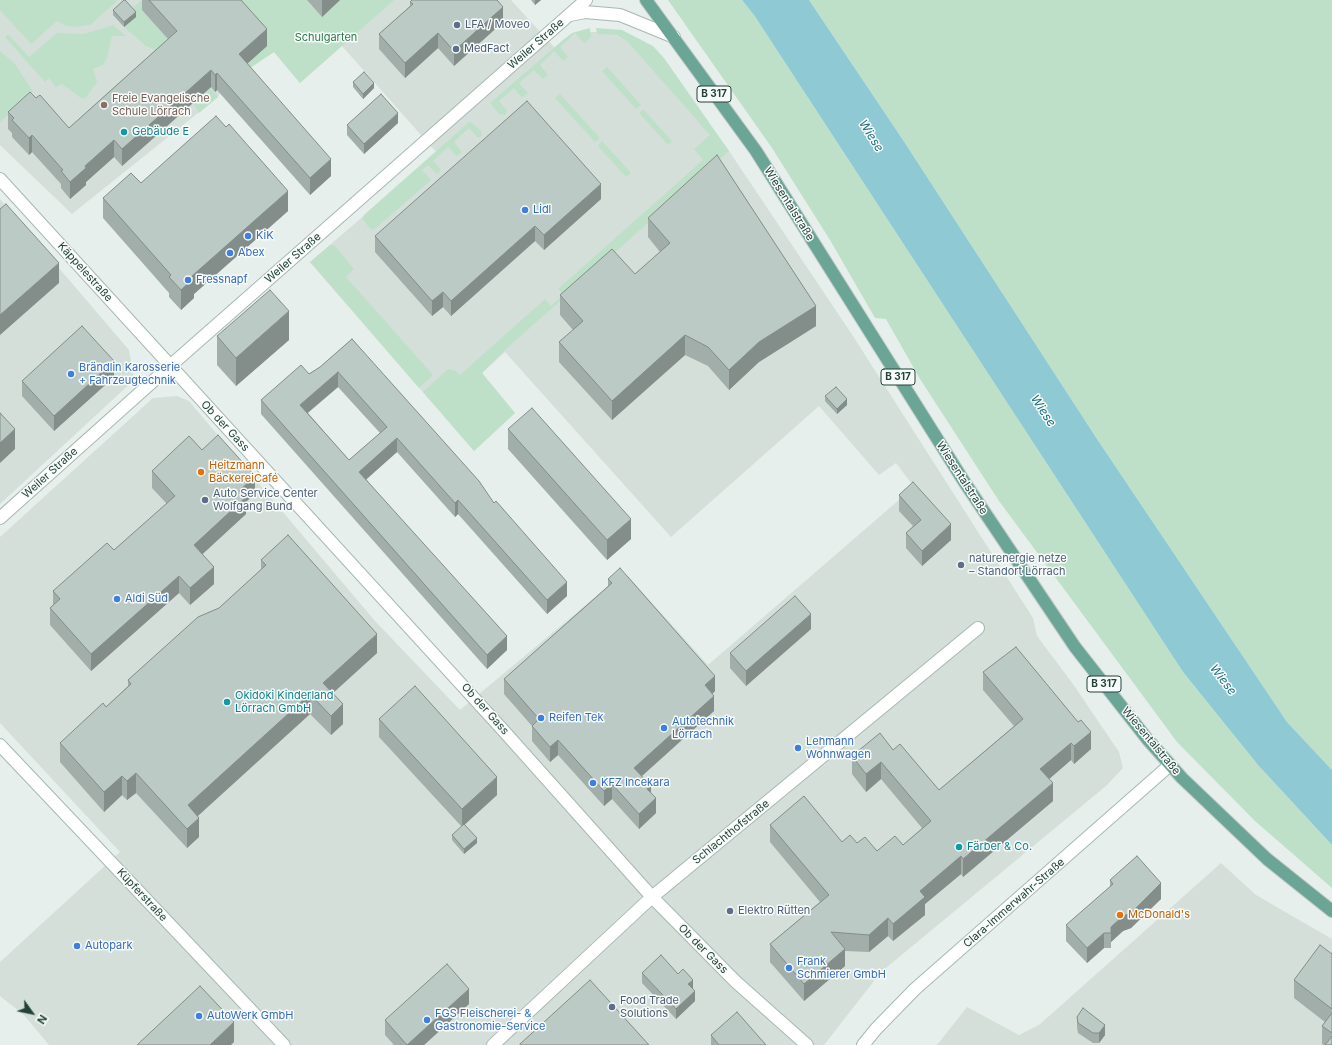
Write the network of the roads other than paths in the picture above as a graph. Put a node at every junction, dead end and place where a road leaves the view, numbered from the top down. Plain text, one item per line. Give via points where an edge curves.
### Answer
1 (586, 0) edge
2 (646, 0) edge
3 (570, 15) junction
4 (674, 37) junction
5 (0, 179) edge
6 (170, 366) junction
7 (0, 518) edge
8 (978, 628) dead end
9 (0, 745) edge
10 (1170, 765) junction
11 (652, 897) junction
12 (1332, 911) edge
13 (284, 1045) edge
14 (492, 1045) edge
15 (807, 1045) edge
16 (863, 1045) edge

1 - 3 street, Weiler Straße
2 - 4 main road, Wiesentalstraße / B 317
3 - 4 street via 585,12 620,15
3 - 6 street, Weiler Straße
4 - 10 main road, Wiesentalstraße / B 317 via 756,151 965,483 1043,601 1075,647
5 - 6 street, Käppelestraße
6 - 7 street, Weiler Straße
6 - 11 street, Ob der Gass via 497,723
8 - 11 street, Schlachthofstraße
9 - 13 street, Küpferstraße
10 - 12 main road, Wiesentalstraße / B 317 via 1207,804 1267,859
10 - 16 street, Clara-Immerwahr-Straße via 920,985
11 - 14 street, Schlachthofstraße
11 - 15 street, Ob der Gass via 736,982

